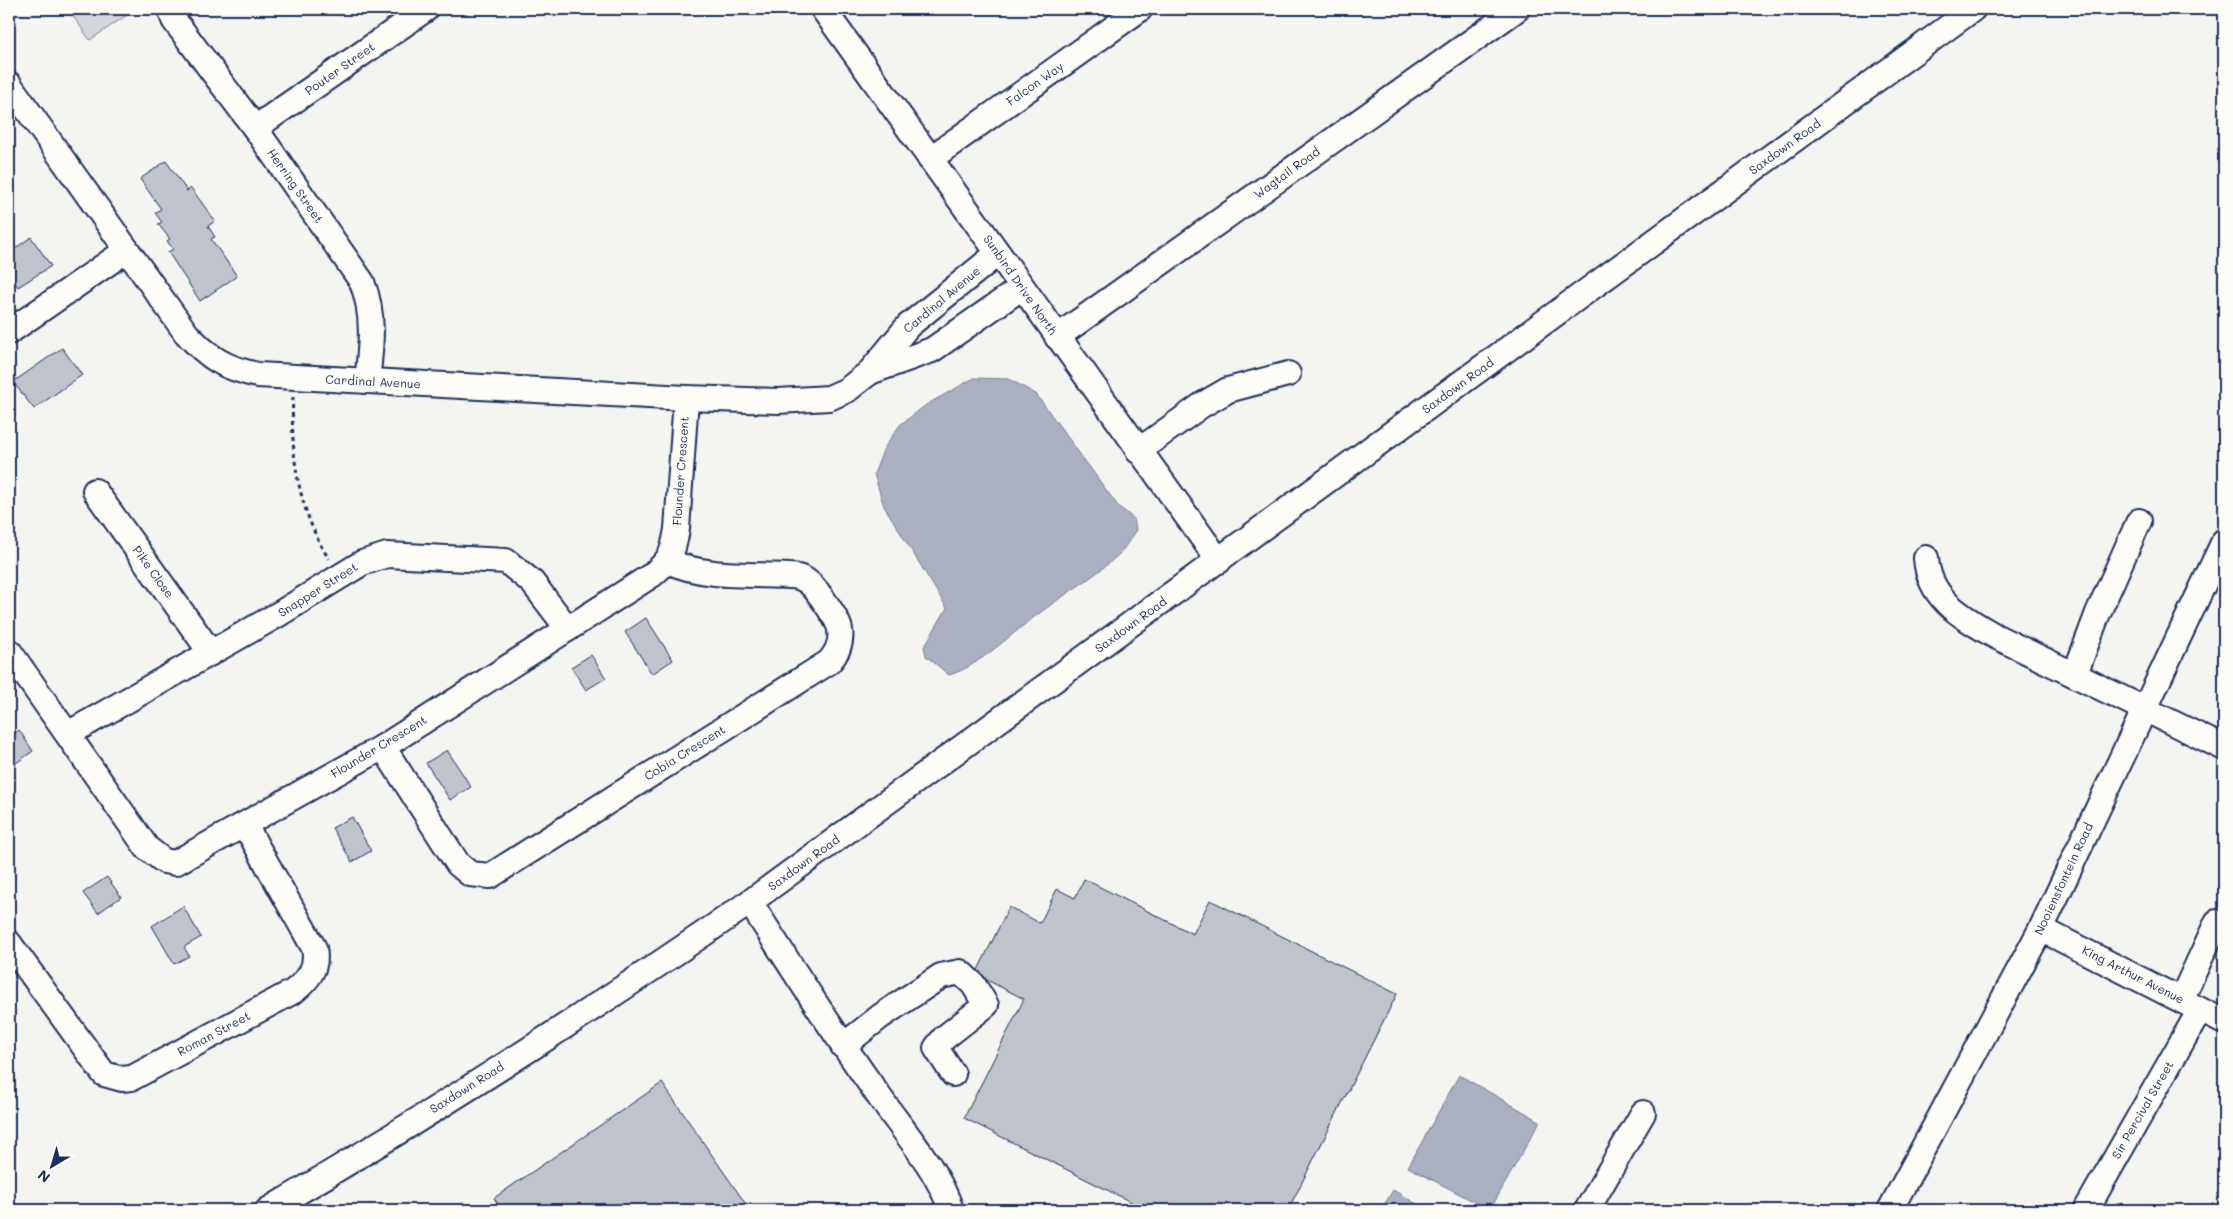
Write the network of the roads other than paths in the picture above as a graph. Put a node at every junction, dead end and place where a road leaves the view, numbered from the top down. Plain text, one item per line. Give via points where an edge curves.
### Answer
1 (170, 9) edge
2 (426, 9) edge
3 (823, 9) edge
4 (1140, 9) edge
5 (1517, 9) edge
6 (1973, 9) edge
7 (9, 84) edge
8 (255, 128) junction
9 (930, 159) junction
10 (128, 250) junction
11 (998, 254) junction
12 (1021, 288) junction
13 (9, 332) edge
14 (1057, 337) junction
15 (870, 372) junction
16 (1288, 374) dead end
17 (367, 381) junction
18 (686, 398) junction
19 (1138, 451) junction
20 (95, 491) dead end
21 (2139, 521) dead end
22 (2224, 541) edge
23 (1926, 558) dead end
24 (668, 561) junction
25 (1218, 561) junction
26 (568, 629) junction
27 (9, 651) edge
28 (211, 652) junction
29 (2075, 674) junction
30 (2144, 710) junction
31 (68, 734) junction
32 (383, 747) junction
33 (2224, 748) edge
34 (245, 825) junction
35 (750, 902) junction
36 (2218, 922) dead end
37 (2041, 929) junction
38 (9, 945) edge
39 (2191, 1005) junction
40 (2224, 1022) edge
41 (843, 1046) junction
42 (953, 1074) dead end
43 (1643, 1112) dead end
44 (273, 1209) edge
45 (951, 1210) edge
46 (1588, 1210) edge
47 (1890, 1210) edge
48 (2086, 1210) edge

1 - 8 street, Herring Street via 174,20
2 - 8 street, Pouter Street
3 - 9 street, Sunbird Drive North
4 - 9 street, Falcon Way
5 - 14 street, Wagtail Road
6 - 25 street, Saxdown Road
7 - 10 street, Cardinal Avenue
8 - 17 street, Herring Street via 362,282 368,298 372,334
9 - 11 street, Sunbird Drive North
10 - 13 street
10 - 17 street, Cardinal Avenue via 186,333 203,352 220,364 258,375
11 - 12 street, Sunbird Drive North
11 - 15 street, Cardinal Avenue via 908,326
12 - 14 street, Sunbird Drive North
12 - 15 street, Cardinal Avenue via 932,350
14 - 19 street, Sunbird Drive North
15 - 18 street, Cardinal Avenue via 847,390 812,401
16 - 19 street via 1228,390
17 - 18 street, Cardinal Avenue
18 - 24 street, Flounder Crescent via 677,529
19 - 25 street, Sunbird Drive North
20 - 28 street, Pike Close
21 - 29 street
22 - 30 street, Nooiensfontein Road
23 - 29 street via 1927,575 1935,590 1950,606 1995,636
24 - 26 street, Flounder Crescent via 652,575
24 - 32 street, Cobia Crescent via 705,572 803,579 812,586 838,623 841,637 837,651 829,662 490,876 470,874 458,864
25 - 35 street, Saxdown Road
26 - 28 street, Snapper Street via 532,582 506,561 387,555 362,563
26 - 32 street, Flounder Crescent
27 - 31 street, Flounder Crescent
28 - 31 street, Snapper Street
29 - 30 street
30 - 33 street
30 - 37 street, Nooiensfontein Road
31 - 34 street, Flounder Crescent via 147,848 164,861 175,863 183,860
32 - 34 street, Flounder Crescent
34 - 38 street, Roman Street via 314,948 315,967 294,991 132,1078 104,1074
35 - 41 street
35 - 44 street, Saxdown Road via 504,1066
36 - 39 street, Sir Percival Street
37 - 39 street, King Arthur Avenue
37 - 47 street, Nooiensfontein Road
39 - 40 street, King Arthur Avenue
39 - 48 street, Sir Percival Street
41 - 42 street via 941,976 960,972 973,984 986,1005 936,1048
41 - 45 street via 929,1167
43 - 46 street

